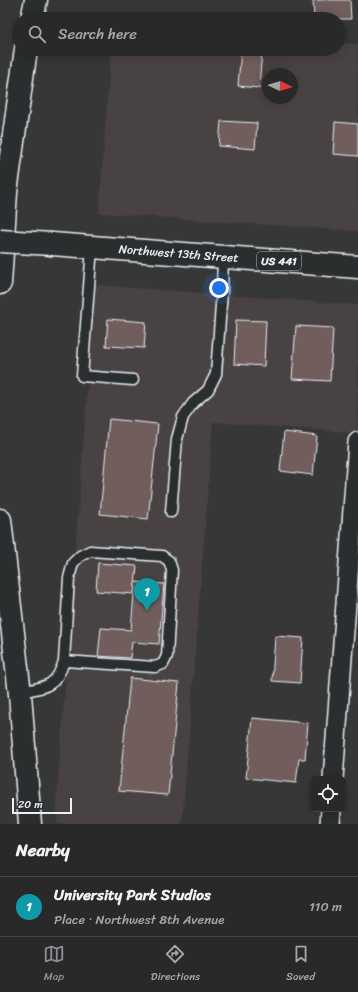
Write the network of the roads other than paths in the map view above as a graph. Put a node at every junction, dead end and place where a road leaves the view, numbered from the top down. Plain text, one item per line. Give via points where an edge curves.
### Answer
1 (36, 0) edge
2 (33, 12) edge
3 (25, 56) edge
4 (0, 241) edge
5 (92, 248) junction
6 (223, 257) junction
7 (358, 267) edge
8 (0, 283) edge
9 (133, 380) dead end
10 (358, 442) edge
11 (171, 512) dead end
12 (0, 520) edge
13 (64, 661) junction
14 (20, 692) junction
15 (333, 776) edge
16 (331, 812) edge
17 (30, 824) edge
18 (330, 824) edge

1 - 2 street
3 - 8 street via 6,192
4 - 5 street, Northwest 13th Street / US 441, bridge
5 - 6 street, Northwest 13th Street / US 441
5 - 9 lane via 82,376
6 - 7 street, Northwest 13th Street / US 441
6 - 11 lane via 216,374 208,390 193,403 183,417 177,439
10 - 15 street
12 - 14 street
13 - 13 lane via 155,667 163,664 167,656 172,570 169,561 162,556 90,551 80,556 73,563 69,578
13 - 14 lane via 61,673 47,687
14 - 17 street
16 - 18 street

